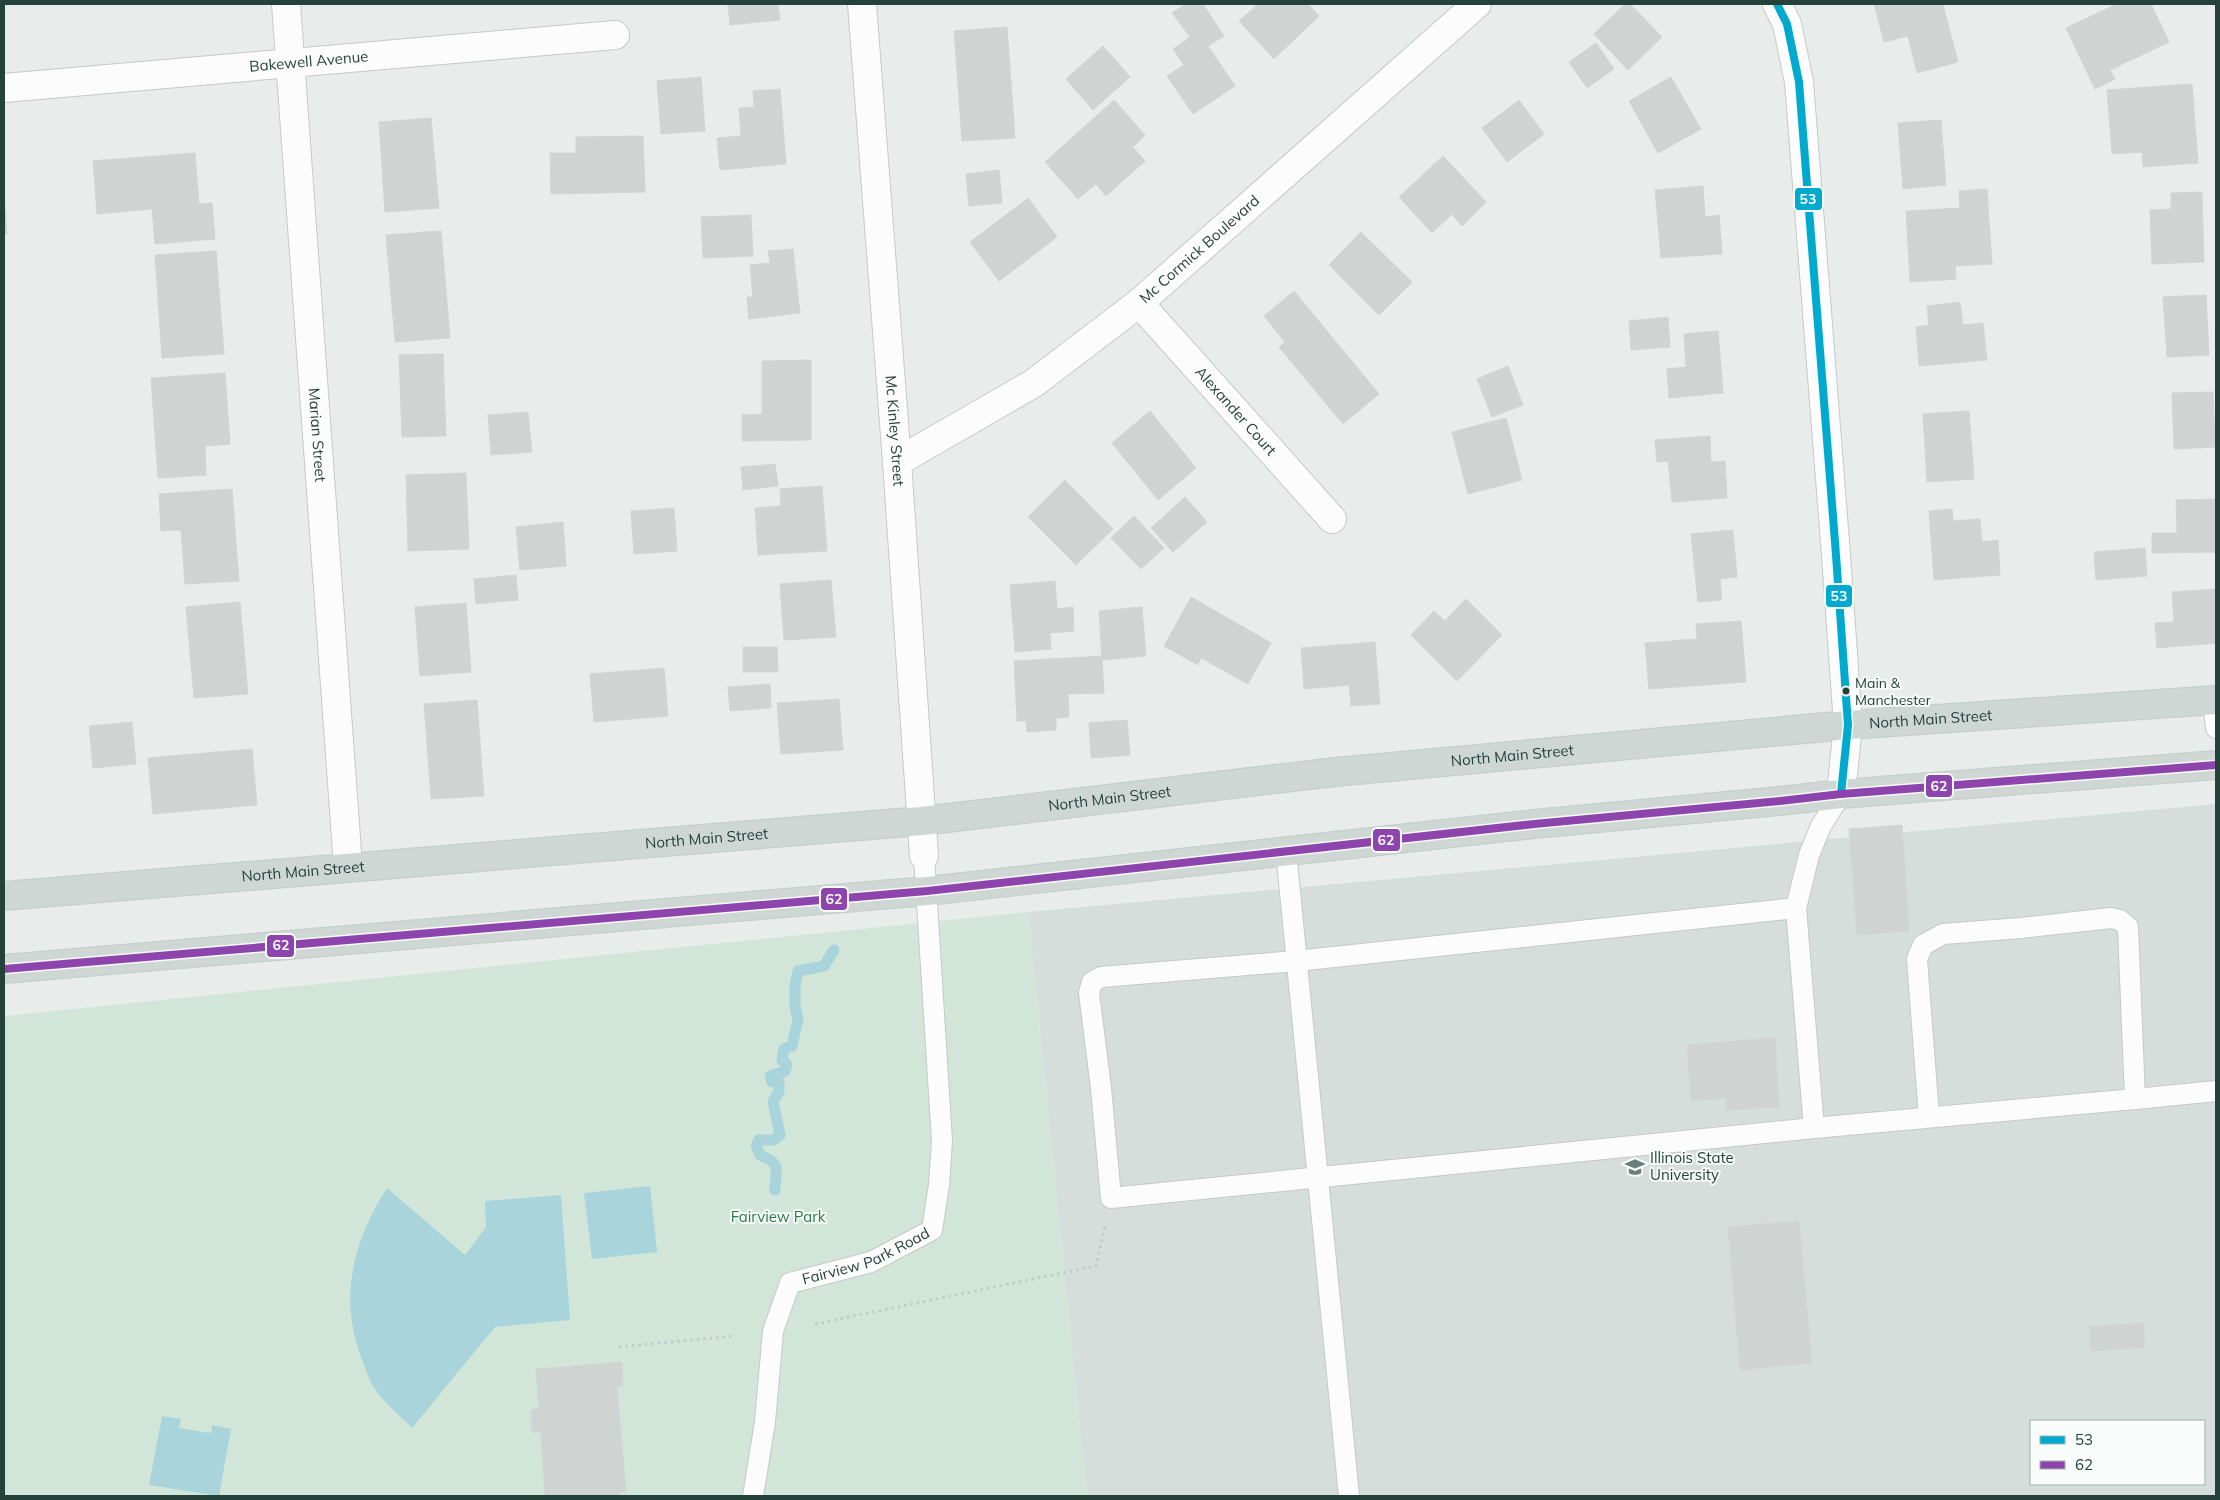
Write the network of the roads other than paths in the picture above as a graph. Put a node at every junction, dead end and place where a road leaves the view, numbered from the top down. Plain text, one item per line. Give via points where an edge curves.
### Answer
1 (286, 4) edge
2 (862, 4) edge
3 (1477, 4) edge
4 (1777, 4) edge
5 (615, 35) dead end
6 (290, 63) junction
7 (4, 88) edge
8 (1139, 303) junction
9 (897, 462) junction
10 (1332, 519) dead end
11 (2215, 700) edge
12 (1848, 725) junction
13 (2216, 728) edge
14 (2216, 765) edge
15 (1841, 794) junction
16 (922, 821) junction
17 (1286, 851) junction
18 (924, 856) joint
19 (348, 866) junction
20 (927, 891) junction
21 (4, 896) edge
22 (1796, 908) junction
23 (1296, 961) junction
24 (4, 969) edge
25 (2216, 1091) edge
26 (2135, 1099) junction
27 (1929, 1117) junction
28 (1814, 1128) junction
29 (1318, 1177) junction
30 (753, 1496) edge
31 (1349, 1496) edge

1 - 6 street, Marian Street
2 - 9 street, Mc Kinley Street
3 - 8 street, Mc Cormick Boulevard
4 - 12 street via 1787,24 1799,82
5 - 6 street, Bakewell Avenue
6 - 7 street, Bakewell Avenue
6 - 19 street, Marian Street
8 - 9 street, Mc Cormick Boulevard via 1034,382
8 - 10 street, Alexander Court
9 - 16 street, Mc Kinley Street
11 - 12 main road, North Main Street
11 - 13 lane
12 - 15 street
12 - 16 main road, North Main Street via 1334,772
14 - 15 main road
15 - 17 main road
15 - 22 lane via 1821,826 1809,855
16 - 18 street, Mc Kinley Street
16 - 19 main road, North Main Street
17 - 20 main road
17 - 23 lane
18 - 20 lane, Fairview Park Road
19 - 21 main road, North Main Street
20 - 24 main road
20 - 30 lane, Fairview Park Road via 942,1141 932,1230 871,1262 790,1283 773,1331 765,1422
22 - 23 lane
22 - 28 lane
23 - 29 lane
23 - 29 lane via 1101,977 1092,982 1089,994 1111,1198
25 - 26 lane
26 - 27 lane
26 - 27 lane via 2128,927 2111,918 1943,934 1923,945 1917,959
27 - 28 lane
28 - 29 lane
29 - 31 lane

